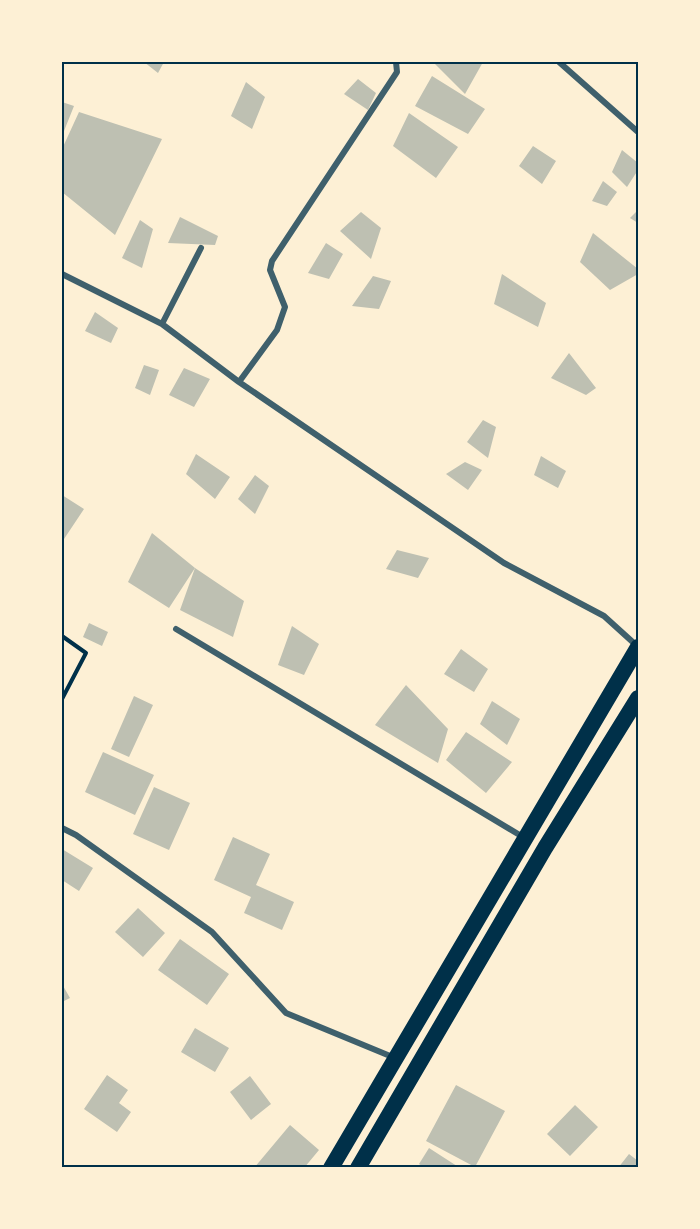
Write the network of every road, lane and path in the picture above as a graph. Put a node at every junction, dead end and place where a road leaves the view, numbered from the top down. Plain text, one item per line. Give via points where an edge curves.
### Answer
1 (396, 62) edge
2 (559, 62) edge
3 (639, 132) edge
4 (201, 248) dead end
5 (62, 274) edge
6 (162, 324) junction
7 (239, 382) junction
8 (176, 628) dead end
9 (62, 636) edge
10 (639, 647) edge
11 (639, 698) edge
12 (62, 699) edge
13 (62, 828) edge
14 (524, 838) junction
15 (395, 1058) junction
16 (331, 1167) edge
17 (358, 1167) edge

1 - 7 street via 397,72 272,261 270,270 285,307 277,330
2 - 3 street
4 - 6 street
5 - 6 street
6 - 7 street
7 - 10 street via 504,563 604,616
8 - 14 street
9 - 12 path via 86,653
10 - 14 highway
11 - 17 highway via 545,848
13 - 15 street via 212,932 286,1013
14 - 15 highway
15 - 16 highway

